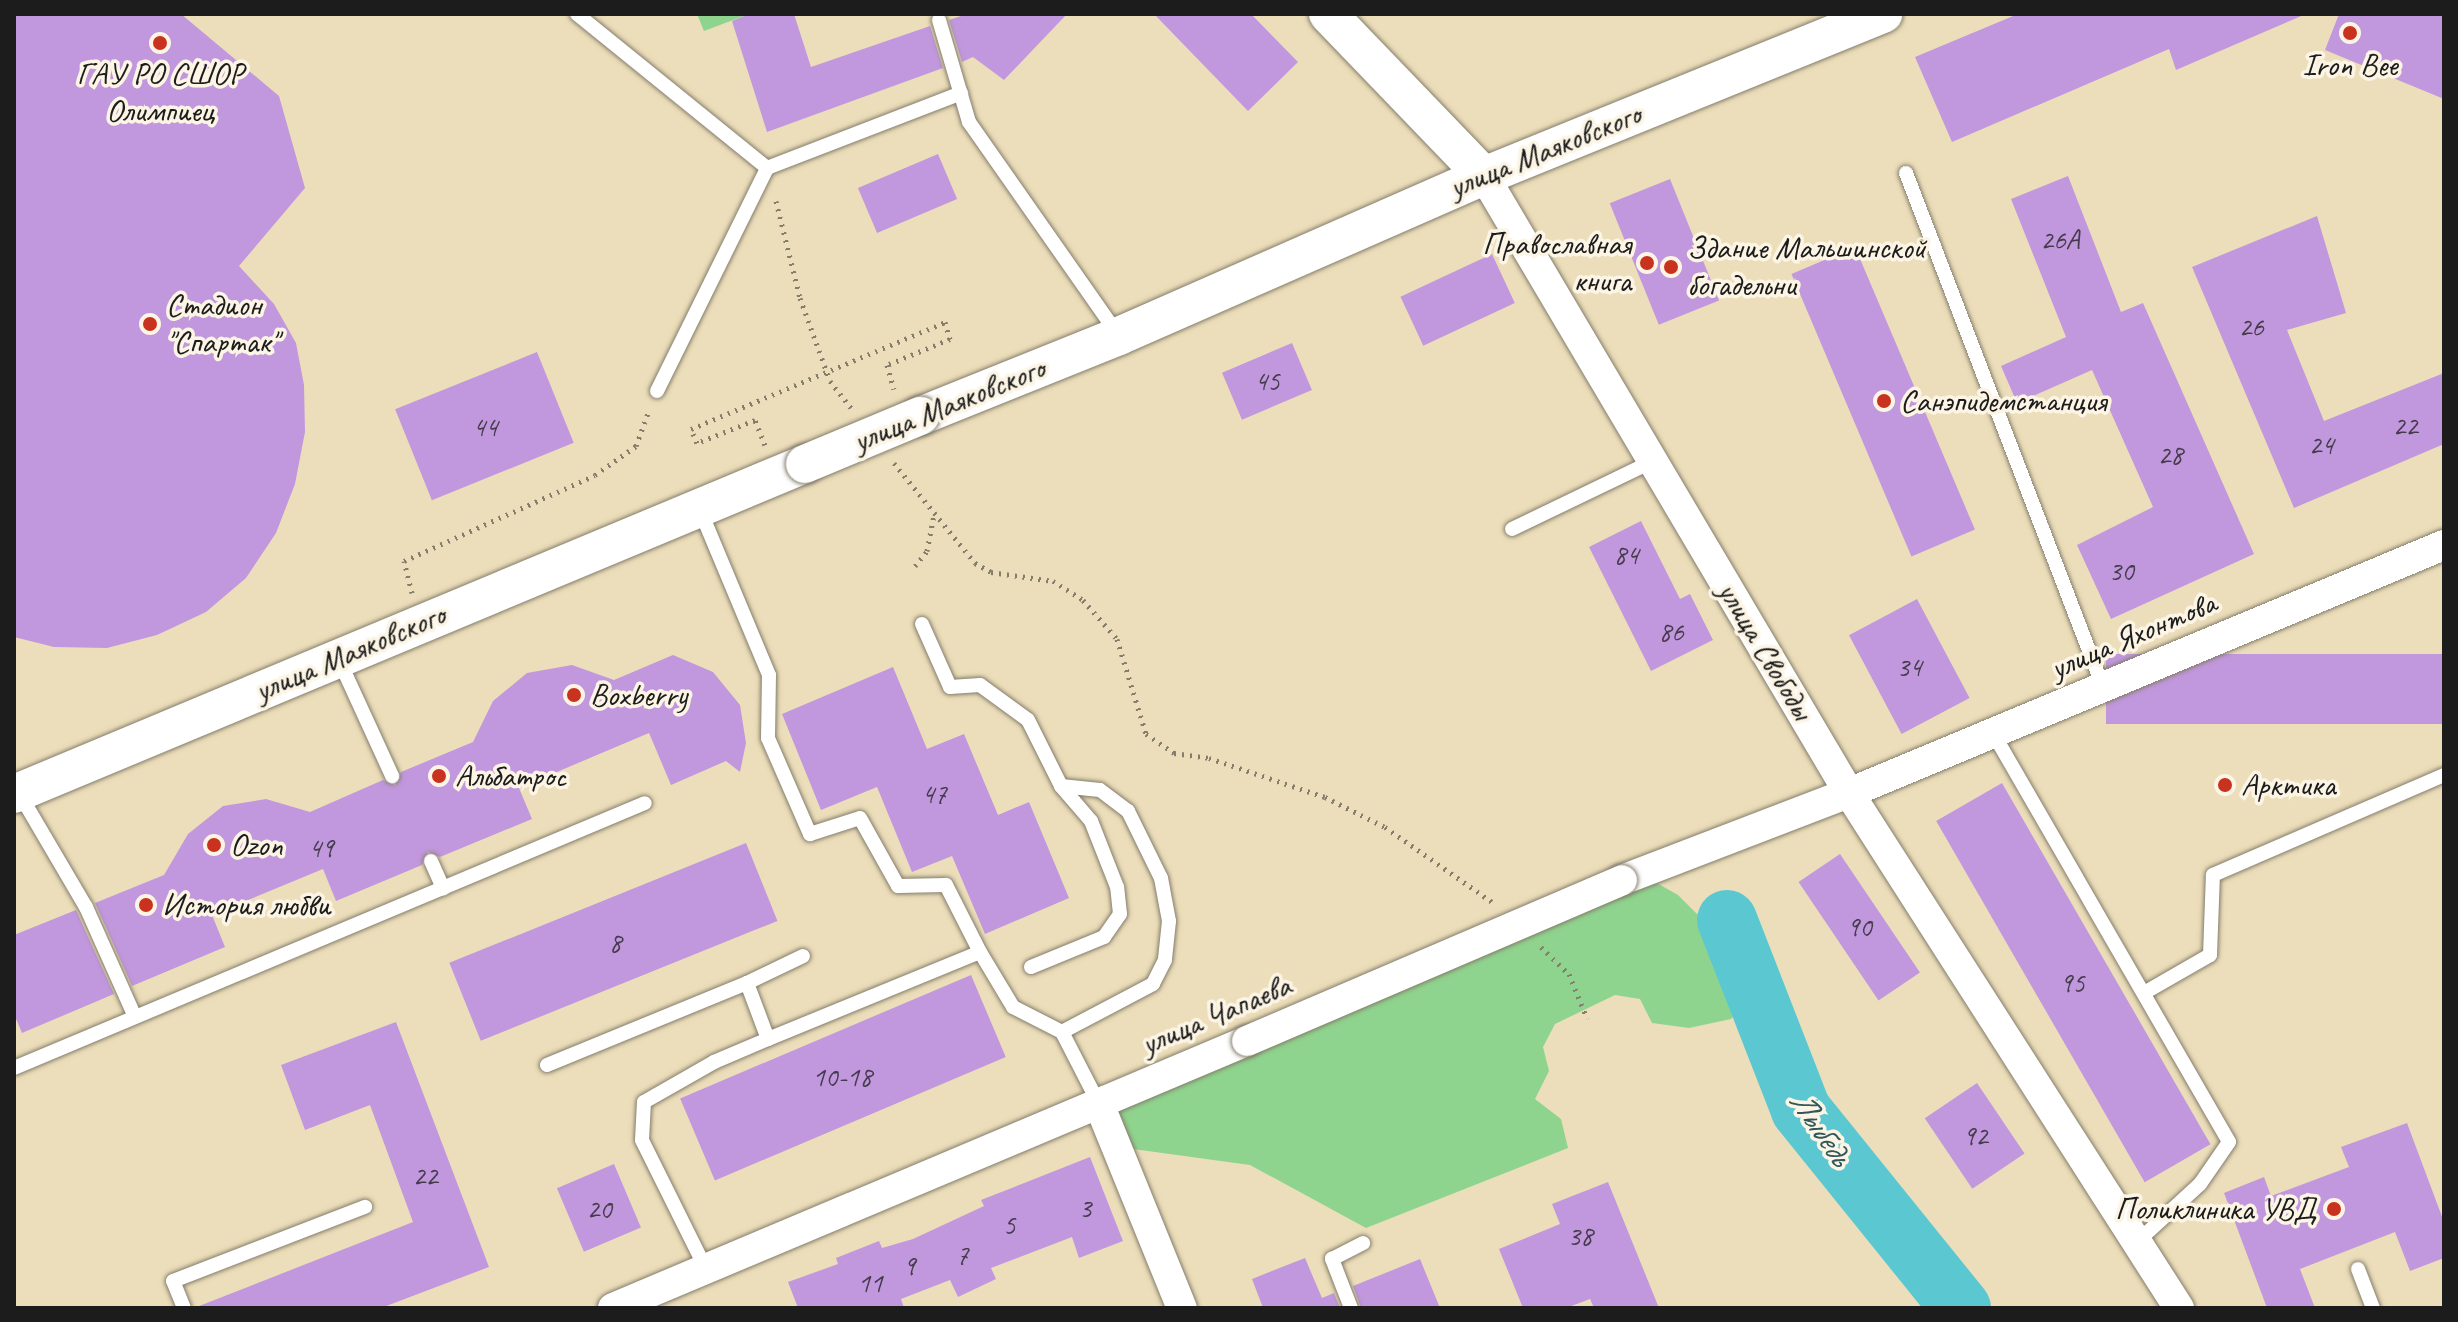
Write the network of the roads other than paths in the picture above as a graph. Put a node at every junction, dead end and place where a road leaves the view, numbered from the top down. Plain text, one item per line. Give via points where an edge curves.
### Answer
1 (577, 14) edge
2 (1328, 14) edge
3 (1883, 14) edge
4 (939, 20) dead end
5 (961, 93) junction
6 (767, 168) junction
7 (1906, 173) dead end
8 (1484, 176) junction
9 (1119, 336) junction
10 (657, 391) road end
11 (1653, 461) junction
12 (699, 508) junction
13 (1512, 529) dead end
14 (2444, 545) edge
15 (922, 624) dead end
16 (337, 657) junction
17 (2103, 687) junction
18 (1993, 733) junction
19 (2444, 775) edge
20 (392, 776) dead end
21 (1061, 786) junction
22 (16, 793) edge
23 (1849, 793) junction
24 (645, 803) dead end
25 (431, 861) dead end
26 (443, 888) junction
27 (980, 952) junction
28 (803, 956) dead end
29 (1031, 967) dead end
30 (747, 983) junction
31 (2144, 993) junction
32 (135, 1017) junction
33 (1062, 1032) junction
34 (768, 1039) junction
35 (547, 1065) dead end
36 (14, 1068) edge
37 (1099, 1104) junction
38 (365, 1207) dead end
39 (2137, 1242) junction
40 (1363, 1243) dead end
41 (706, 1269) junction
42 (2358, 1269) dead end
43 (184, 1308) edge
44 (613, 1308) edge
45 (1182, 1308) edge
46 (1351, 1308) edge
47 (2179, 1308) edge
48 (2373, 1308) edge

1 - 6 lane
2 - 8 street, улица Свободы
3 - 8 street, улица Маяковского
4 - 5 lane
5 - 6 lane
5 - 9 lane via 969,122
6 - 10 lane
7 - 17 lane
8 - 9 street, улица Маяковского
8 - 11 street, улица Свободы
9 - 12 street, улица Маяковского, bridge via 907,403 805,464
11 - 13 lane
11 - 23 street, улица Свободы
12 - 16 street, улица Маяковского
12 - 27 lane via 769,675 768,738 810,834 860,818 898,886 946,885
14 - 17 street, улица Яхонтова
15 - 21 lane via 950,687 980,685 1028,720
16 - 20 lane
16 - 22 street, улица Маяковского
17 - 18 street, улица Яхонтова
18 - 23 street, улица Яхонтова
18 - 31 lane
19 - 31 lane via 2213,875 2210,955
21 - 29 lane via 1091,821 1117,887 1120,914 1104,937
21 - 33 lane via 1100,790 1128,811 1161,878 1169,921 1165,960 1153,984
22 - 32 lane via 86,907
23 - 37 street, улица Чапаева, bridge via 1622,880
23 - 39 street, улица Свободы
24 - 26 lane
25 - 26 lane
26 - 32 lane
27 - 33 lane via 1013,1007
27 - 34 lane
28 - 30 lane
30 - 34 lane
30 - 35 lane
31 - 39 lane via 2229,1142 2200,1184
32 - 36 lane
33 - 37 lane
34 - 41 lane via 644,1102 642,1140
37 - 41 street, улица Чапаева
37 - 45 street
38 - 43 lane via 173,1281
39 - 47 street, улица Свободы
40 - 46 lane via 1332,1259
41 - 44 street, улица Чапаева
42 - 48 lane

